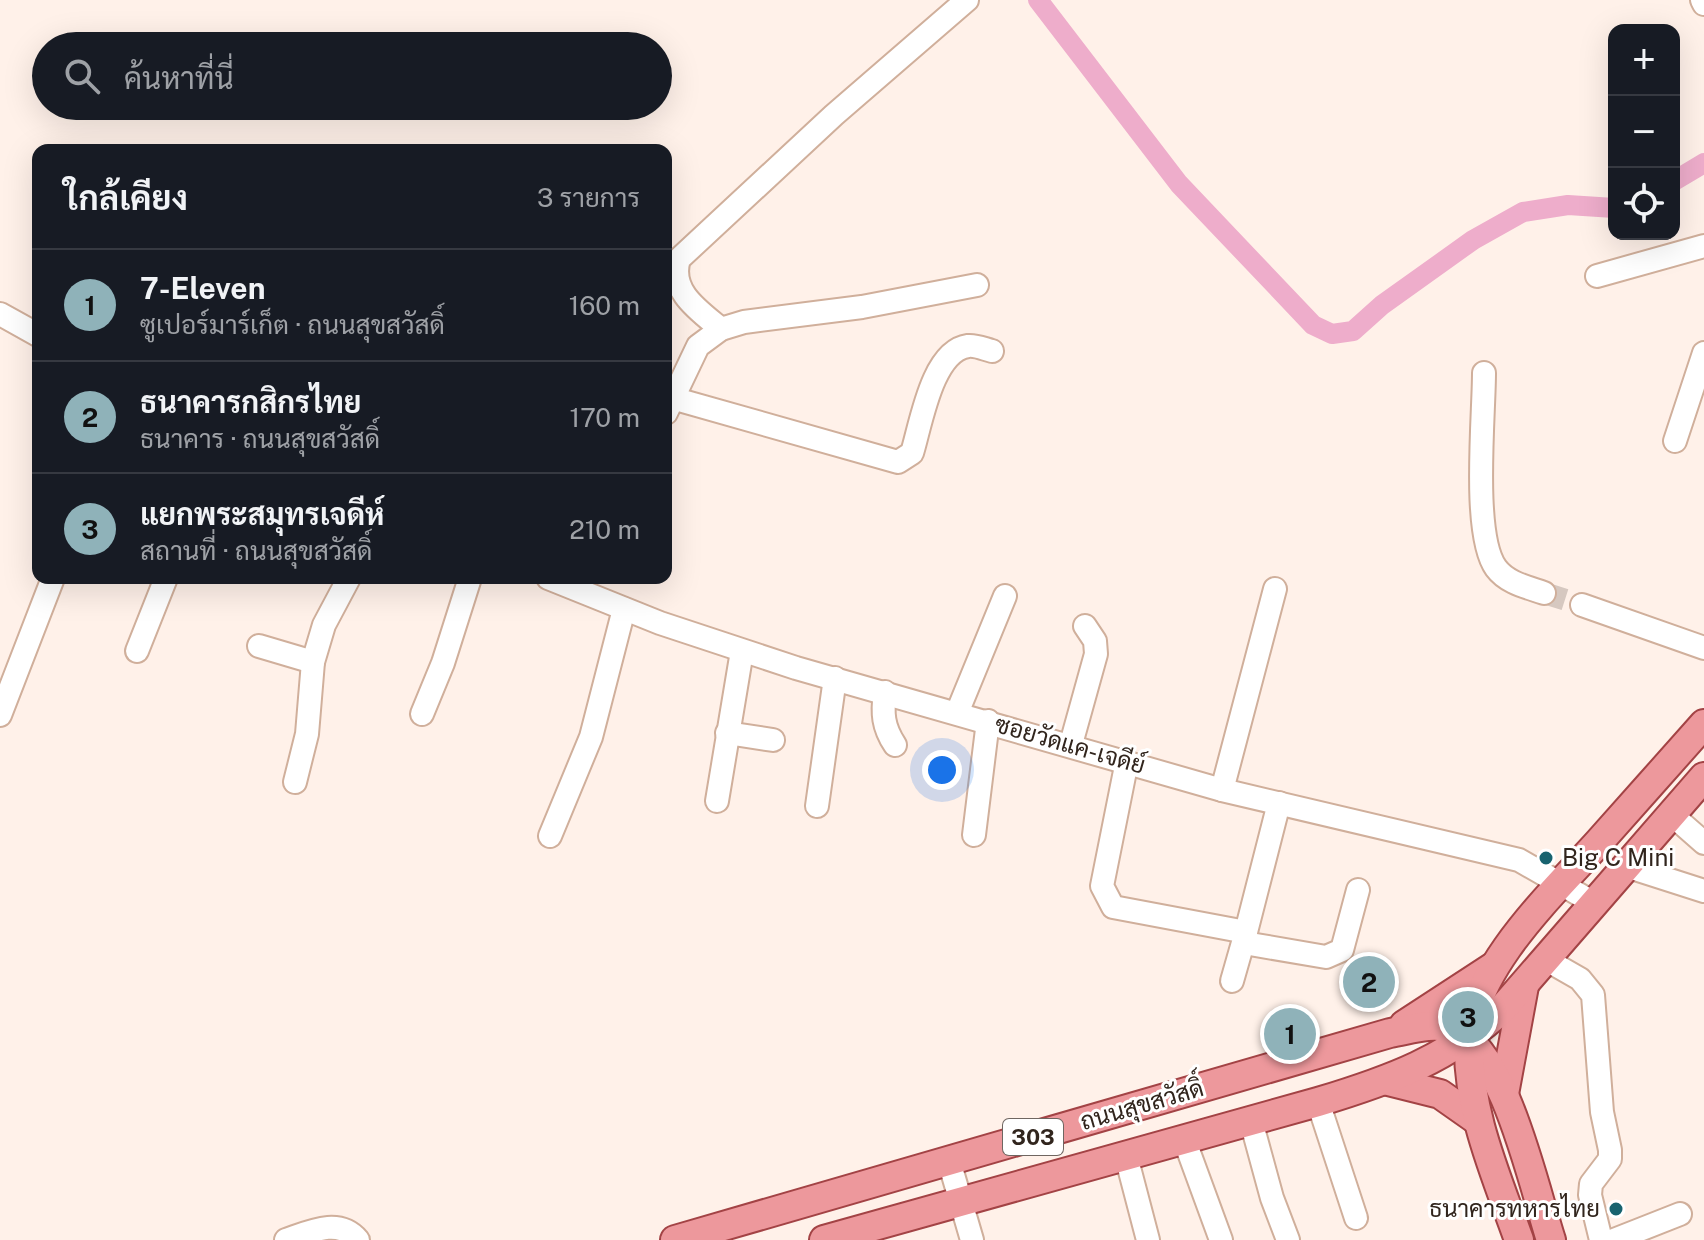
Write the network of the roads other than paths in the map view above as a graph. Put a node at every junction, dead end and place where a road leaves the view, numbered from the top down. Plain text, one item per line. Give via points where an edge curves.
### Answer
1 (967, 0) edge
2 (1704, 246) edge
3 (1597, 276) dead end
4 (977, 285) dead end
5 (0, 314) edge
6 (721, 329) junction
7 (32, 332) edge
8 (992, 351) dead end
9 (1704, 353) edge
10 (1484, 373) dead end
11 (672, 400) edge
12 (672, 407) edge
13 (1675, 441) dead end
14 (51, 584) edge
15 (164, 584) edge
16 (346, 584) edge
17 (468, 584) edge
18 (580, 584) edge
19 (601, 588) edge
20 (1275, 589) dead end
21 (1544, 593) tunnel mouth
22 (1005, 596) dead end
23 (1582, 605) tunnel mouth
24 (624, 609) junction
25 (1085, 626) dead end
26 (259, 646) dead end
27 (1704, 648) edge
28 (137, 651) dead end
29 (742, 651) junction
30 (313, 662) junction
31 (835, 678) junction
32 (885, 692) junction
33 (957, 713) junction
34 (422, 714) dead end
35 (0, 715) edge
36 (988, 721) junction
37 (1704, 724) edge
38 (727, 733) junction
39 (773, 740) dead end
40 (1071, 744) junction
41 (895, 745) dead end
42 (1127, 761) junction
43 (1704, 777) edge
44 (295, 782) dead end
45 (1222, 790) junction
46 (717, 801) dead end
47 (1279, 803) junction
48 (817, 806) dead end
49 (1671, 814) junction
50 (974, 835) dead end
51 (550, 836) dead end
52 (1704, 843) edge
53 (1626, 866) junction
54 (1563, 882) junction
55 (1358, 890) dead end
56 (1704, 891) edge
57 (1594, 903) junction
58 (1245, 938) junction
59 (1545, 959) junction
60 (1497, 964) junction
61 (1232, 981) dead end
62 (1524, 986) junction
63 (1390, 1033) junction
64 (1469, 1039) junction
65 (1388, 1081) junction
66 (1504, 1094) junction
67 (1318, 1102) junction
68 (1477, 1120) junction
69 (1251, 1121) junction
70 (1184, 1139) junction
71 (1126, 1156) junction
72 (949, 1161) junction
73 (961, 1201) junction
74 (1680, 1214) dead end
75 (1356, 1218) dead end
76 (286, 1240) edge
77 (358, 1240) edge
78 (675, 1240) edge
79 (824, 1240) edge
80 (972, 1240) edge
81 (1148, 1240) edge
82 (1221, 1240) edge
83 (1288, 1240) edge
84 (1519, 1240) edge
85 (1551, 1240) edge
86 (1601, 1240) edge
87 (1614, 1240) edge

1 - 6 street via 679,259 677,284
2 - 3 street
4 - 6 street
5 - 7 street
6 - 11 street via 698,346
8 - 12 street via 971,345 948,356 936,373 912,453 898,462
9 - 13 street
10 - 21 street via 1482,506 1487,542 1494,566 1507,579
14 - 35 street
15 - 28 street
16 - 30 street via 324,625
17 - 34 street
18 - 19 street, ซอยวัดแค-เจดีย์
19 - 24 street, ซอยวัดแค-เจดีย์
20 - 45 street
22 - 33 street
23 - 27 street
24 - 29 street, ซอยวัดแค-เจดีย์
24 - 51 street via 591,737
25 - 40 street via 1096,654
26 - 30 street
29 - 31 street, ซอยวัดแค-เจดีย์
29 - 38 street
30 - 44 street via 307,734
31 - 32 street, ซอยวัดแค-เจดีย์
31 - 48 street
32 - 33 street, ซอยวัดแค-เจดีย์
32 - 41 street via 882,714
33 - 36 street, ซอยวัดแค-เจดีย์
36 - 40 street, ซอยวัดแค-เจดีย์
36 - 50 street
37 - 54 main road
38 - 39 street
38 - 46 street
40 - 42 street, ซอยวัดแค-เจดีย์
42 - 45 street, ซอยวัดแค-เจดีย์
42 - 58 street via 1102,886 1105,896 1113,907
43 - 49 main road, ถนนสุขสวัสดิ์
45 - 47 street, ซอยวัดแค-เจดีย์
47 - 54 street, ซอยวัดแค-เจดีย์ via 1519,860
47 - 58 street
49 - 52 street
49 - 53 main road, ถนนสุขสวัสดิ์
53 - 56 street
53 - 57 main road, ถนนสุขสวัสดิ์
54 - 57 street, ซอยวัดแค-เจดีย์
54 - 60 main road
55 - 58 street via 1342,950 1336,955
57 - 59 main road, ถนนสุขสวัสดิ์
58 - 61 street
59 - 62 main road, ถนนสุขสวัสดิ์
59 - 86 street via 1580,979 1593,995 1610,1150 1610,1159 1591,1184
60 - 63 main road
60 - 64 main road via 1475,1010
62 - 64 main road, ถนนสุขสวัสดิ์
62 - 66 main road
63 - 64 main road, ถนนสุขสวัสดิ์ / 303 via 1440,1026
63 - 72 main road, ถนนสุขสวัสดิ์ / 303
64 - 65 main road, ถนนสุขสวัสดิ์ / 303
64 - 66 main road via 1492,1066
64 - 68 main road
65 - 67 main road, ถนนสุขสวัสดิ์ / 303
65 - 68 main road via 1440,1094
66 - 85 main road
67 - 69 main road, ถนนสุขสวัสดิ์ / 303
67 - 75 street
68 - 84 main road
69 - 70 main road, ถนนสุขสวัสดิ์ / 303
69 - 83 street
70 - 71 main road, ถนนสุขสวัสดิ์ / 303
70 - 82 street
71 - 73 main road, ถนนสุขสวัสดิ์ / 303
71 - 81 street
72 - 73 street
72 - 78 main road, ถนนสุขสวัสดิ์ / 303
73 - 79 main road, ถนนสุขสวัสดิ์ / 303
73 - 80 street
74 - 87 street
76 - 77 street via 323,1228 343,1228

